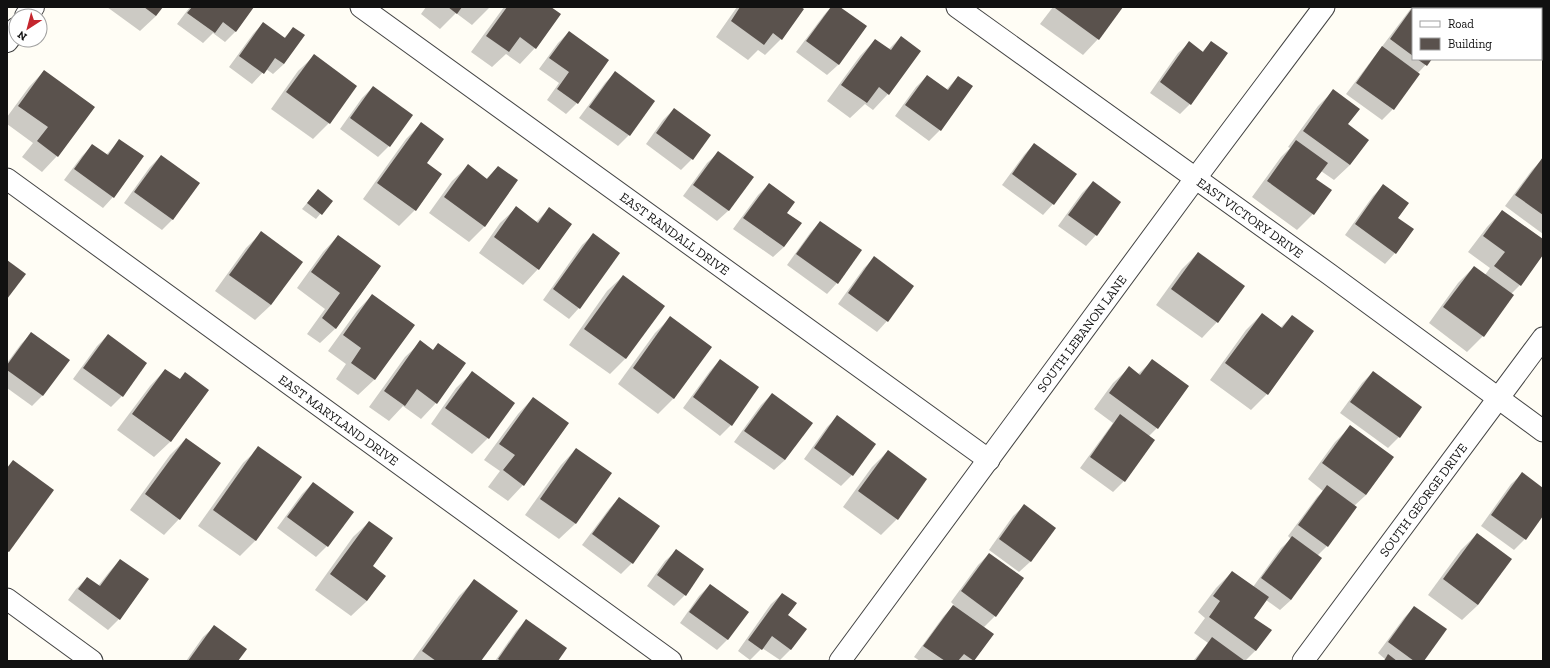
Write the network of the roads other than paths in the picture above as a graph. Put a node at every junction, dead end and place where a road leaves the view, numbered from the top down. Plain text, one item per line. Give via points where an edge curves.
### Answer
1 (362, 7) edge
2 (957, 7) edge
3 (1324, 7) edge
4 (7, 179) edge
5 (1195, 179) junction
6 (1543, 338) edge
7 (1499, 399) junction
8 (1543, 431) edge
9 (989, 460) junction
10 (7, 599) edge
11 (92, 661) edge
12 (671, 661) edge
13 (840, 661) edge
14 (1303, 661) edge

1 - 9 street, EAST RANDALL DRIVE
2 - 5 street, EAST VICTORY DRIVE
3 - 5 street, SOUTH LEBANON LANE
4 - 12 street, EAST MARYLAND DRIVE
5 - 7 street, EAST VICTORY DRIVE
5 - 9 street, SOUTH LEBANON LANE
6 - 7 street, SOUTH GEORGE DRIVE
7 - 8 street, EAST VICTORY DRIVE
7 - 14 street, SOUTH GEORGE DRIVE
9 - 13 street, SOUTH LEBANON LANE
10 - 11 street

